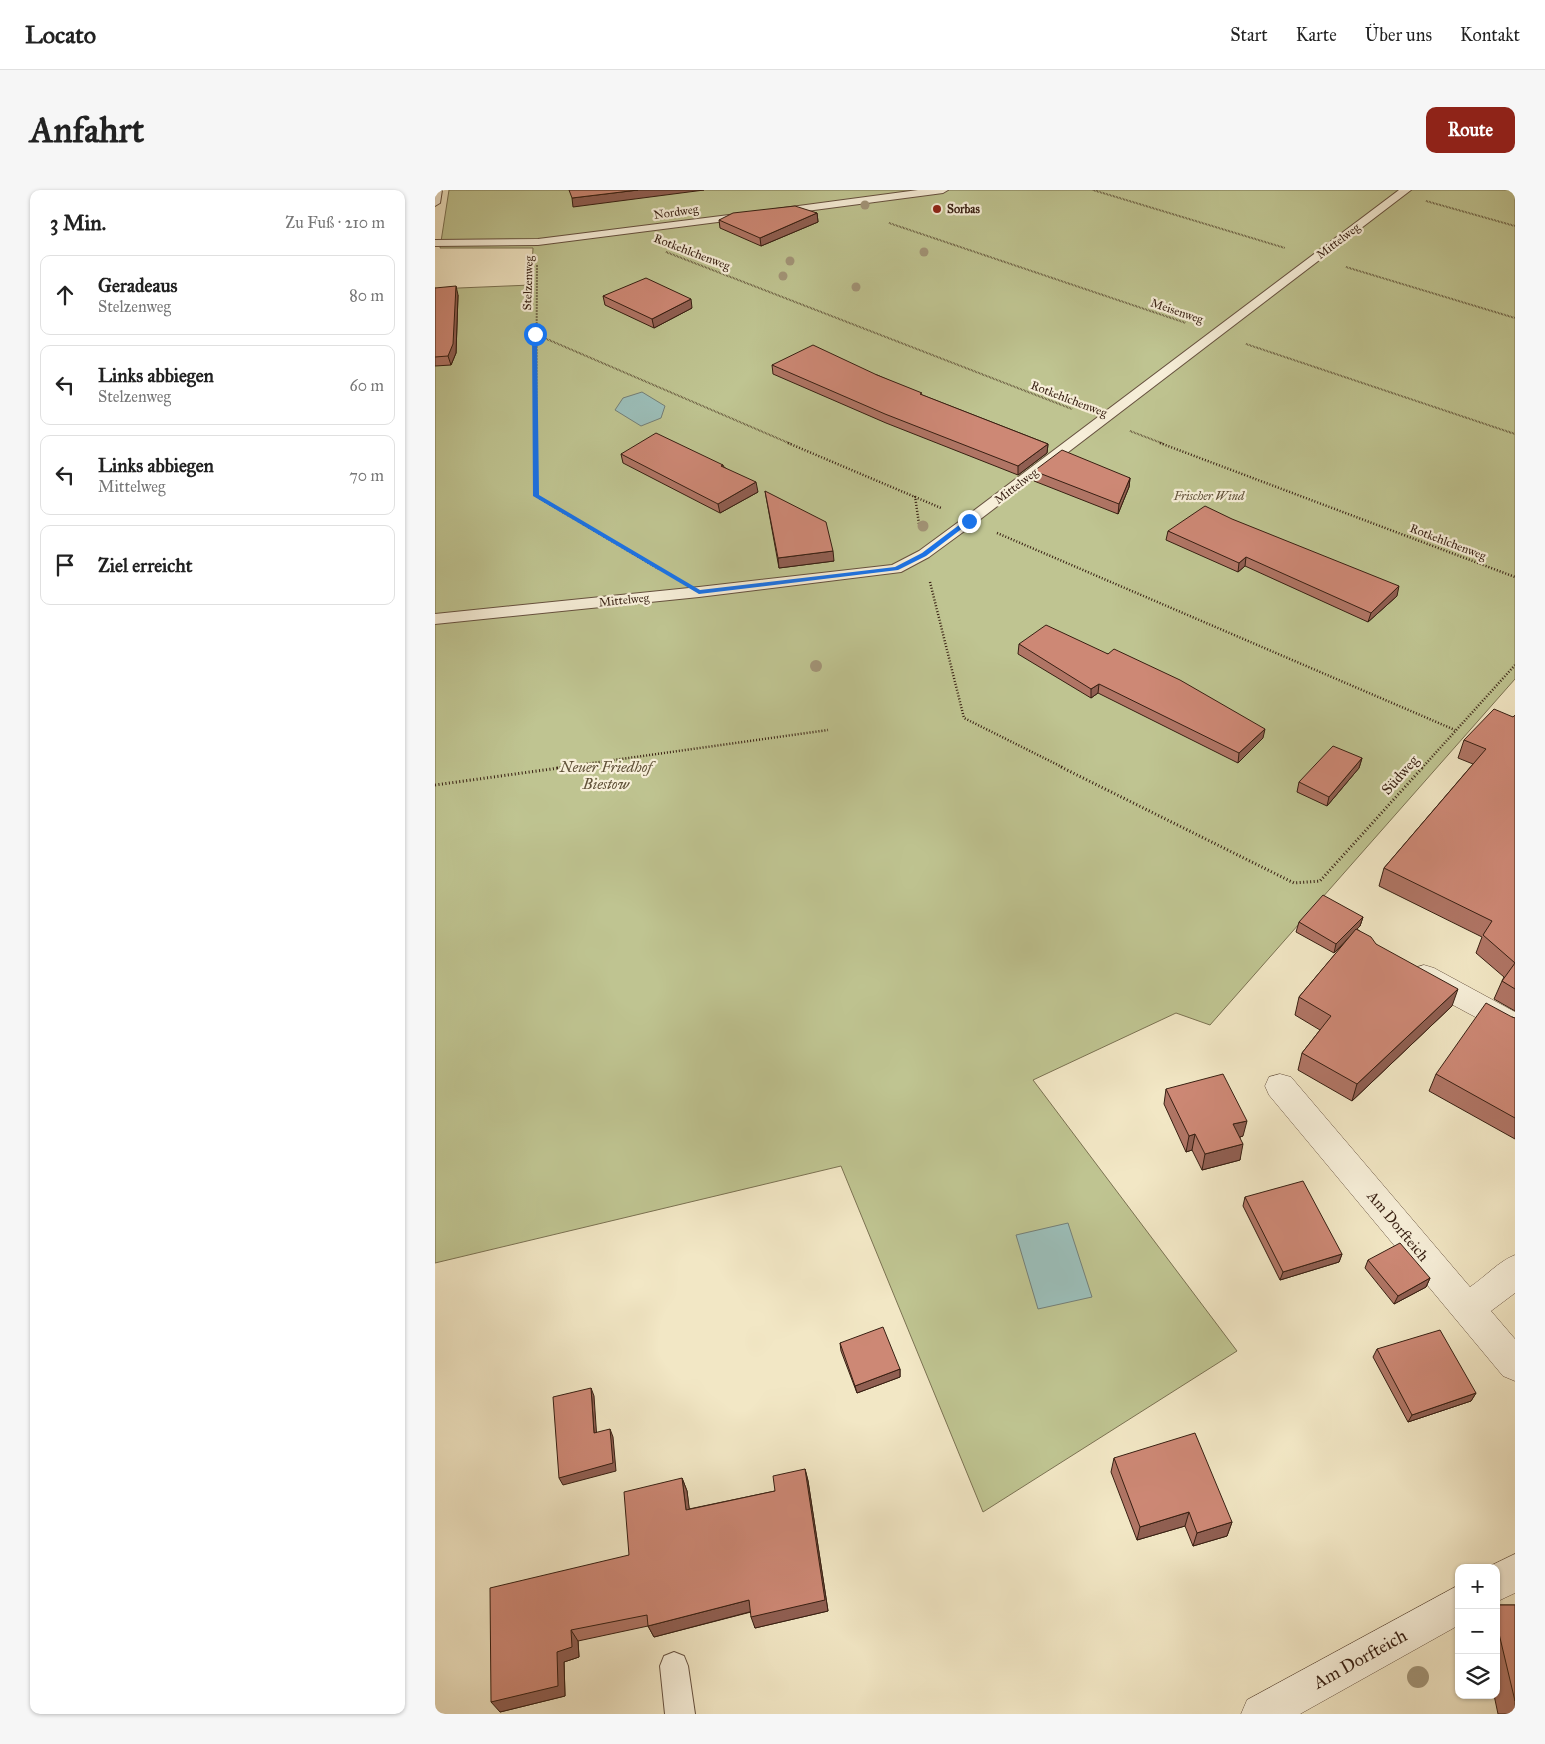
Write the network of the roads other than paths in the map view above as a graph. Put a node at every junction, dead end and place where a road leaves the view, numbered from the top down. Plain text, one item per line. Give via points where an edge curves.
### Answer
1 (437, 190) edge
2 (943, 190) edge
3 (1403, 192) edge
4 (435, 203) edge
5 (438, 243) edge
6 (435, 619) edge
7 (1398, 962) edge
8 (1515, 1025) edge
9 (1280, 1086) dead end
10 (1515, 1270) edge
11 (1468, 1309) junction
12 (1515, 1365) edge
13 (1515, 1573) edge
14 (1500, 1581) edge
15 (1455, 1606) edge
16 (673, 1666) dead end
17 (680, 1714) edge
18 (1261, 1714) edge

1 - 4 lane
2 - 5 lane, Nordweg via 538,242
3 - 6 lane, Mittelweg via 924,554 896,569
7 - 8 street
9 - 11 street, Am Dorfteich
10 - 11 street
11 - 12 street, Am Dorfteich
13 - 14 street
15 - 18 street, Am Dorfteich
16 - 17 lane

